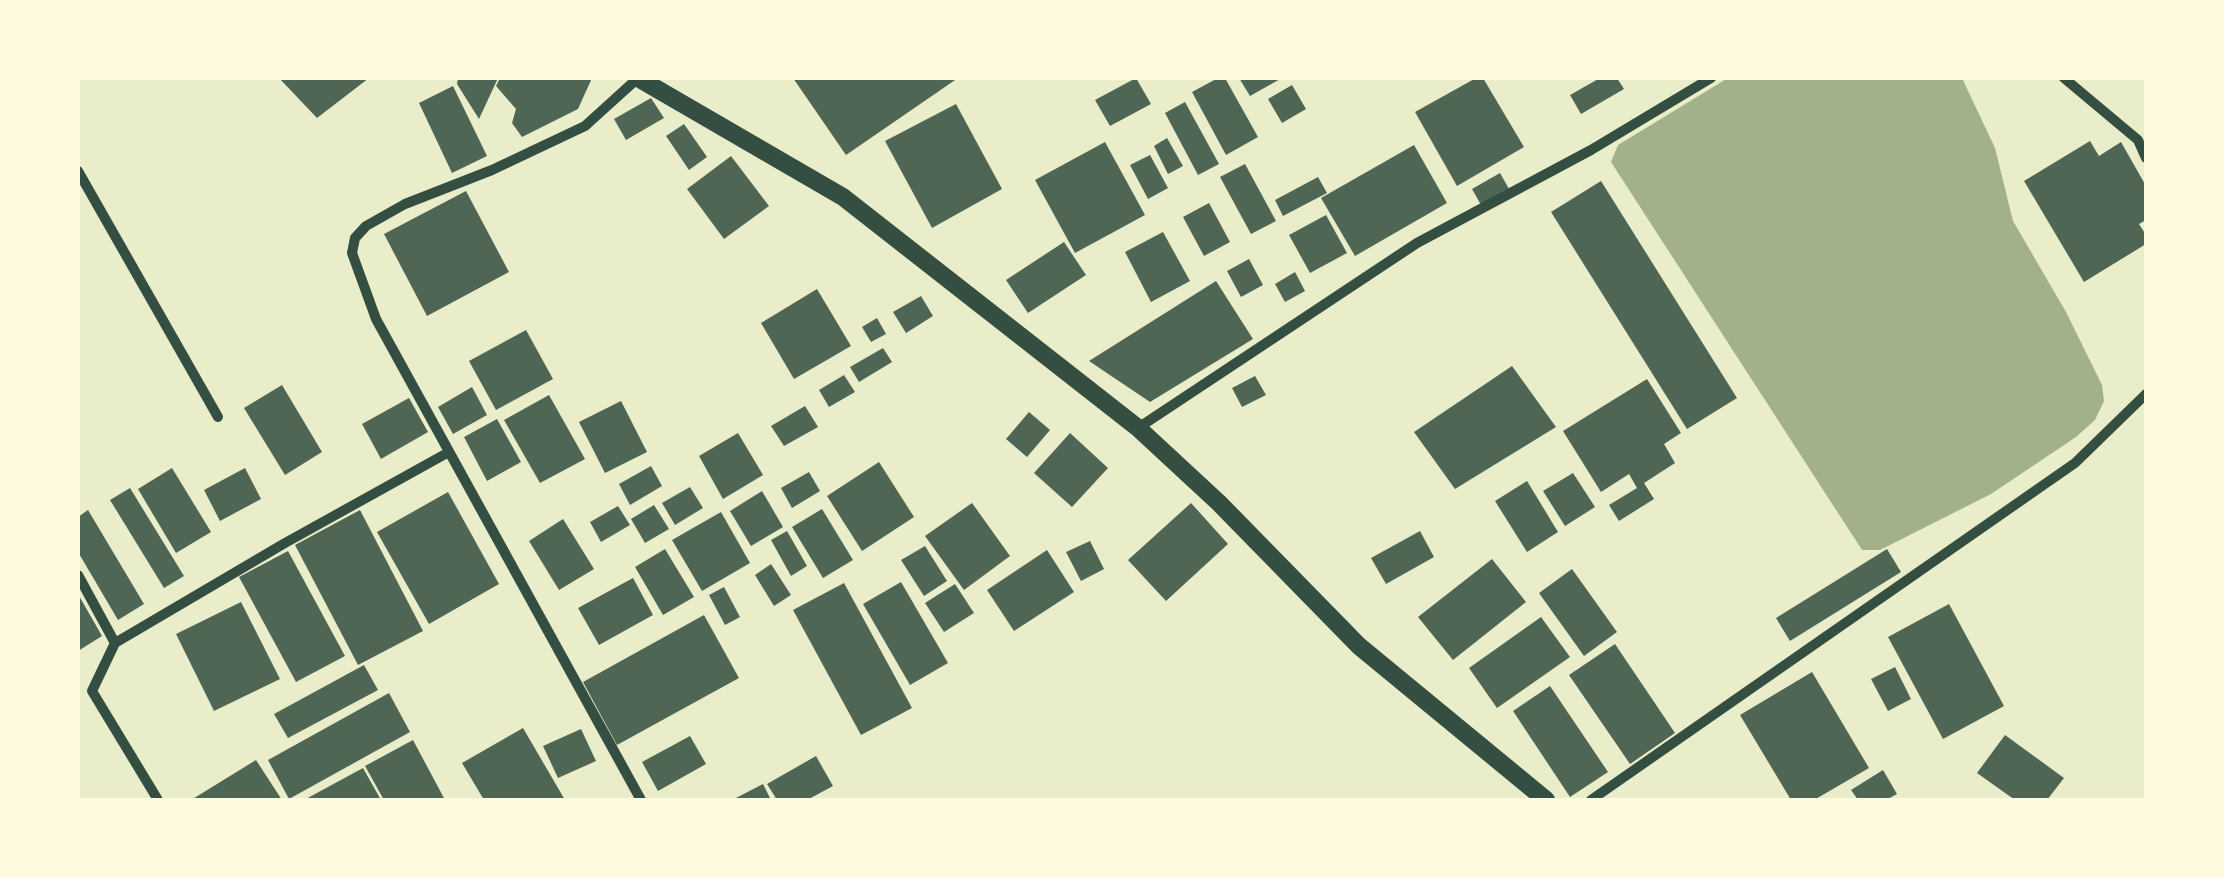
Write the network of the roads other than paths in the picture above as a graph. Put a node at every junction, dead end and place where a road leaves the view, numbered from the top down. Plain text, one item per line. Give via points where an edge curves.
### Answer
1 (638, 78) edge
2 (1711, 78) edge
3 (2064, 78) edge
4 (2142, 138) edge
5 (2146, 158) edge
6 (78, 171) edge
7 (2146, 394) edge
8 (218, 418) dead end
9 (1138, 428) junction
10 (449, 452) junction
11 (78, 575) edge
12 (114, 643) junction
13 (158, 800) edge
14 (641, 800) edge
15 (1546, 800) edge
16 (1592, 800) edge

1 - 9 street via 843,197
1 - 10 street via 586,126 405,204 355,238 352,253 376,319
2 - 9 street via 1417,243
3 - 4 street
4 - 5 street
6 - 8 street
7 - 16 street via 2075,463
9 - 15 street via 1358,646
10 - 12 street
10 - 14 street
11 - 12 street
12 - 13 street via 92,691

